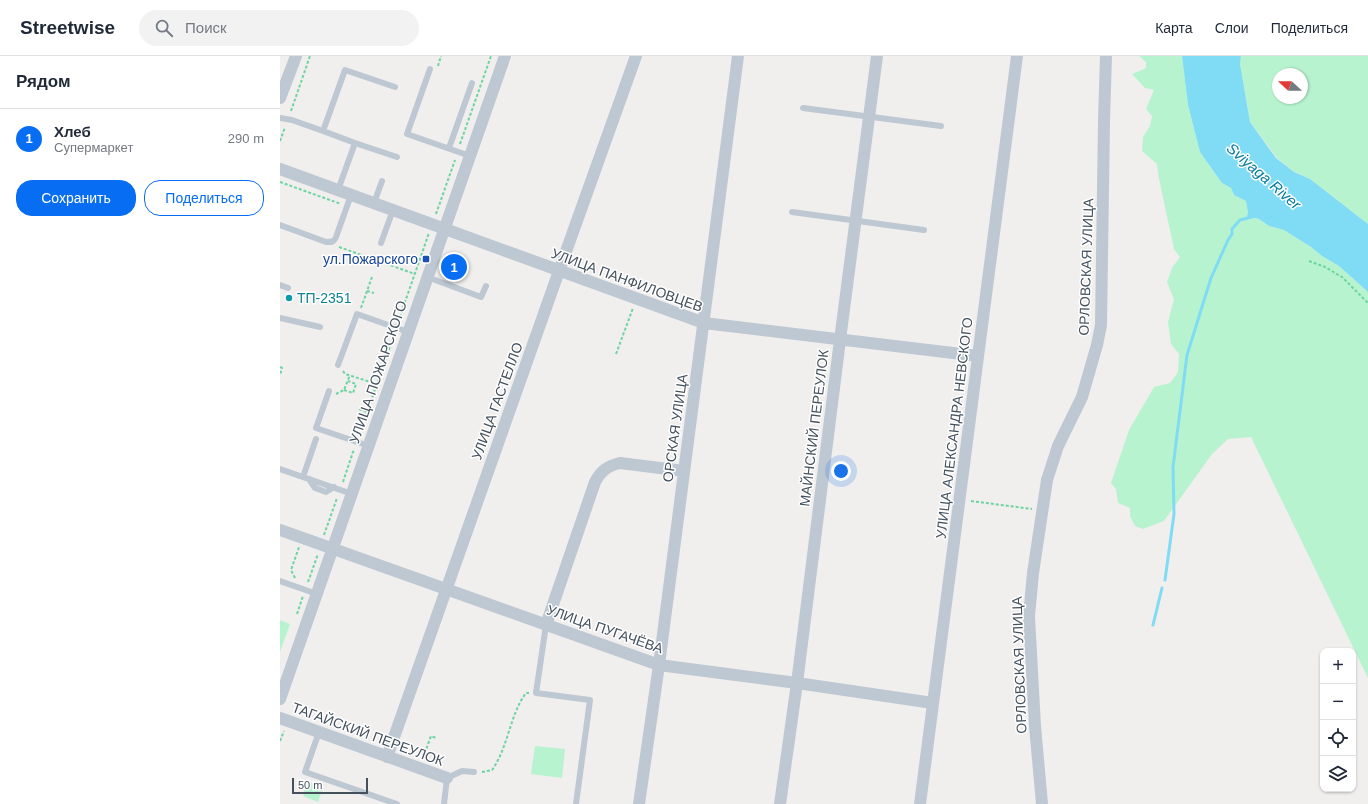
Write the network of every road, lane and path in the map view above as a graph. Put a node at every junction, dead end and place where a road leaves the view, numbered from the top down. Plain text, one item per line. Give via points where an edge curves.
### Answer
1 (296, 56) edge
2 (310, 56) edge
3 (491, 56) edge
4 (505, 56) edge
5 (636, 56) edge
6 (738, 56) edge
7 (877, 56) edge
8 (1017, 56) edge
9 (1106, 56) edge
10 (430, 69) dead end
11 (472, 82) dead end
12 (395, 87) dead end
13 (280, 98) edge
14 (803, 108) dead end
15 (870, 117) junction
16 (280, 118) edge
17 (288, 119) junction
18 (941, 126) dead end
19 (323, 131) junction
20 (280, 141) edge
21 (355, 142) junction
22 (449, 148) junction
23 (458, 152) junction
24 (470, 156) junction
25 (397, 157) dead end
26 (280, 169) edge
27 (280, 182) edge
28 (382, 182) dead end
29 (338, 190) junction
30 (349, 200) junction
31 (374, 203) junction
32 (393, 210) junction
33 (792, 212) dead end
34 (856, 221) junction
35 (280, 225) edge
36 (432, 225) junction
37 (444, 229) junction
38 (924, 230) dead end
39 (334, 241) junction
40 (381, 243) dead end
41 (1309, 261) dead end
42 (558, 271) junction
43 (415, 274) junction
44 (372, 277) dead end
45 (427, 277) junction
46 (280, 285) edge
47 (486, 286) dead end
48 (288, 288) dead end
49 (367, 291) junction
50 (374, 293) dead end
51 (636, 299) junction
52 (1368, 303) edge
53 (359, 315) junction
54 (280, 318) edge
55 (704, 323) junction
56 (320, 327) dead end
57 (396, 328) junction
58 (408, 332) junction
59 (840, 340) junction
60 (616, 354) dead end
61 (978, 356) junction
62 (338, 365) joint
63 (280, 367) edge
64 (280, 375) edge
65 (350, 376) junction
66 (348, 381) junction
67 (377, 384) junction
68 (344, 390) junction
69 (332, 393) joint
70 (359, 409) dead end
71 (367, 412) junction
72 (316, 439) dead end
73 (357, 442) junction
74 (368, 446) junction
75 (280, 469) edge
76 (684, 471) junction
77 (306, 478) junction
78 (342, 490) junction
79 (959, 500) junction
80 (1042, 510) junction
81 (280, 530) edge
82 (302, 538) junction
83 (327, 547) junction
84 (280, 581) edge
85 (446, 590) junction
86 (307, 591) junction
87 (295, 619) dead end
88 (546, 625) junction
89 (659, 665) junction
90 (797, 683) junction
91 (536, 692) junction
92 (280, 699) edge
93 (933, 703) junction
94 (280, 718) edge
95 (319, 732) junction
96 (436, 738) dead end
97 (387, 757) junction
98 (419, 768) junction
99 (474, 772) joint
100 (447, 778) junction
101 (397, 804) edge
102 (444, 804) edge
103 (576, 804) edge
104 (639, 804) edge
105 (780, 804) edge
106 (920, 804) edge
107 (1042, 804) edge

1 - 13 street
2 - 17 path
3 - 23 path
4 - 24 street, УЛИЦА ПОЖАРСКОГО
5 - 42 street, УЛИЦА ГАСТЕЛЛО
6 - 55 street, ОРСКАЯ УЛИЦА
7 - 15 street, МАЙНСКИЙ ПЕРЕУЛОК
8 - 61 street, УЛИЦА АЛЕКСАНДРА НЕВСКОГО
9 - 80 street, ОРЛОВСКАЯ УЛИЦА via 1101,325 1082,397 1058,446 1046,480
10 - 22 lane via 407,134
11 - 22 lane
12 - 19 lane via 345,70
14 - 15 lane
15 - 18 lane
15 - 34 street, МАЙНСКИЙ ПЕРЕУЛОК
16 - 17 lane
17 - 19 lane
17 - 20 path
19 - 21 lane
21 - 25 lane
21 - 29 lane
22 - 23 lane
23 - 24 lane
23 - 36 path
24 - 37 street, УЛИЦА ПОЖАРСКОГО
26 - 29 street, УЛИЦА ПАНФИЛОВЦЕВ
27 - 30 path
28 - 31 lane
29 - 30 street, УЛИЦА ПАНФИЛОВЦЕВ
30 - 31 street, УЛИЦА ПАНФИЛОВЦЕВ
30 - 39 lane
31 - 32 street, УЛИЦА ПАНФИЛОВЦЕВ
32 - 36 street, УЛИЦА ПАНФИЛОВЦЕВ
32 - 40 lane
33 - 34 lane
34 - 38 lane
34 - 59 street, МАЙНСКИЙ ПЕРЕУЛОК
35 - 39 lane via 326,242
36 - 37 street, УЛИЦА ПАНФИЛОВЦЕВ
36 - 43 path
37 - 42 street, УЛИЦА ПАНФИЛОВЦЕВ
37 - 45 street, УЛИЦА ПОЖАРСКОГО
39 - 43 path via 336,245
41 - 52 path via 1342,277
42 - 51 street, УЛИЦА ПАНФИЛОВЦЕВ
42 - 85 street, УЛИЦА ГАСТЕЛЛО
43 - 57 path
44 - 49 path
45 - 47 lane via 482,297
45 - 58 street, УЛИЦА ПОЖАРСКОГО
46 - 48 lane
49 - 50 path
49 - 53 path
51 - 55 street, УЛИЦА ПАНФИЛОВЦЕВ
51 - 60 path
53 - 57 lane
53 - 62 lane via 357,314
54 - 56 lane
55 - 59 street, УЛИЦА ПАНФИЛОВЦЕВ
55 - 76 street, ОРСКАЯ УЛИЦА
57 - 58 lane
57 - 67 path
58 - 74 street, УЛИЦА ПОЖАРСКОГО
59 - 61 street, УЛИЦА ПАНФИЛОВЦЕВ
59 - 90 street, МАЙНСКИЙ ПЕРЕУЛОК
61 - 79 street, УЛИЦА АЛЕКСАНДРА НЕВСКОГО
62 - 65 path via 344,374
63 - 64 path
65 - 66 path
65 - 67 path
66 - 68 path
66 - 68 path via 356,384 353,393
67 - 71 path
68 - 69 path
69 - 73 lane via 316,428
70 - 71 path
71 - 73 path
72 - 77 lane
73 - 74 lane
73 - 78 path
74 - 78 street, УЛИЦА ПОЖАРСКОГО
75 - 77 lane
76 - 88 street via 620,463 602,470 595,482
76 - 89 street, ОРСКАЯ УЛИЦА
77 - 78 lane
78 - 83 street, УЛИЦА ПОЖАРСКОГО
78 - 83 path
79 - 80 path
79 - 93 street, УЛИЦА АЛЕКСАНДРА НЕВСКОГО
80 - 107 street, ОРЛОВСКАЯ УЛИЦА via 1029,616
81 - 82 street, УЛИЦА ПУГАЧЁВА
82 - 83 street, УЛИЦА ПУГАЧЁВА
82 - 86 path via 291,570
83 - 85 street, УЛИЦА ПУГАЧЁВА
83 - 86 street, УЛИЦА ПОЖАРСКОГО
83 - 86 path
84 - 86 lane
85 - 88 street, УЛИЦА ПУГАЧЁВА
85 - 97 street, УЛИЦА ГАСТЕЛЛО
86 - 87 path
86 - 92 street, УЛИЦА ПОЖАРСКОГО
88 - 89 street, УЛИЦА ПУГАЧЁВА
88 - 91 lane
89 - 90 street, УЛИЦА ПУГАЧЁВА
89 - 104 street, ОРСКАЯ УЛИЦА
90 - 93 street, УЛИЦА ПУГАЧЁВА
90 - 105 street, МАЙНСКИЙ ПЕРЕУЛОК
91 - 99 path via 526,693 520,701 511,729 492,770
91 - 103 lane via 590,700
93 - 106 street, УЛИЦА АЛЕКСАНДРА НЕВСКОГО
94 - 95 street, ТАГАЙСКИЙ ПЕРЕУЛОК
95 - 97 street, ТАГАЙСКИЙ ПЕРЕУЛОК
95 - 101 lane via 305,772
96 - 98 path via 431,736
97 - 98 street, ТАГАЙСКИЙ ПЕРЕУЛОК
98 - 100 street, ТАГАЙСКИЙ ПЕРЕУЛОК
99 - 100 lane via 462,771
100 - 102 lane

